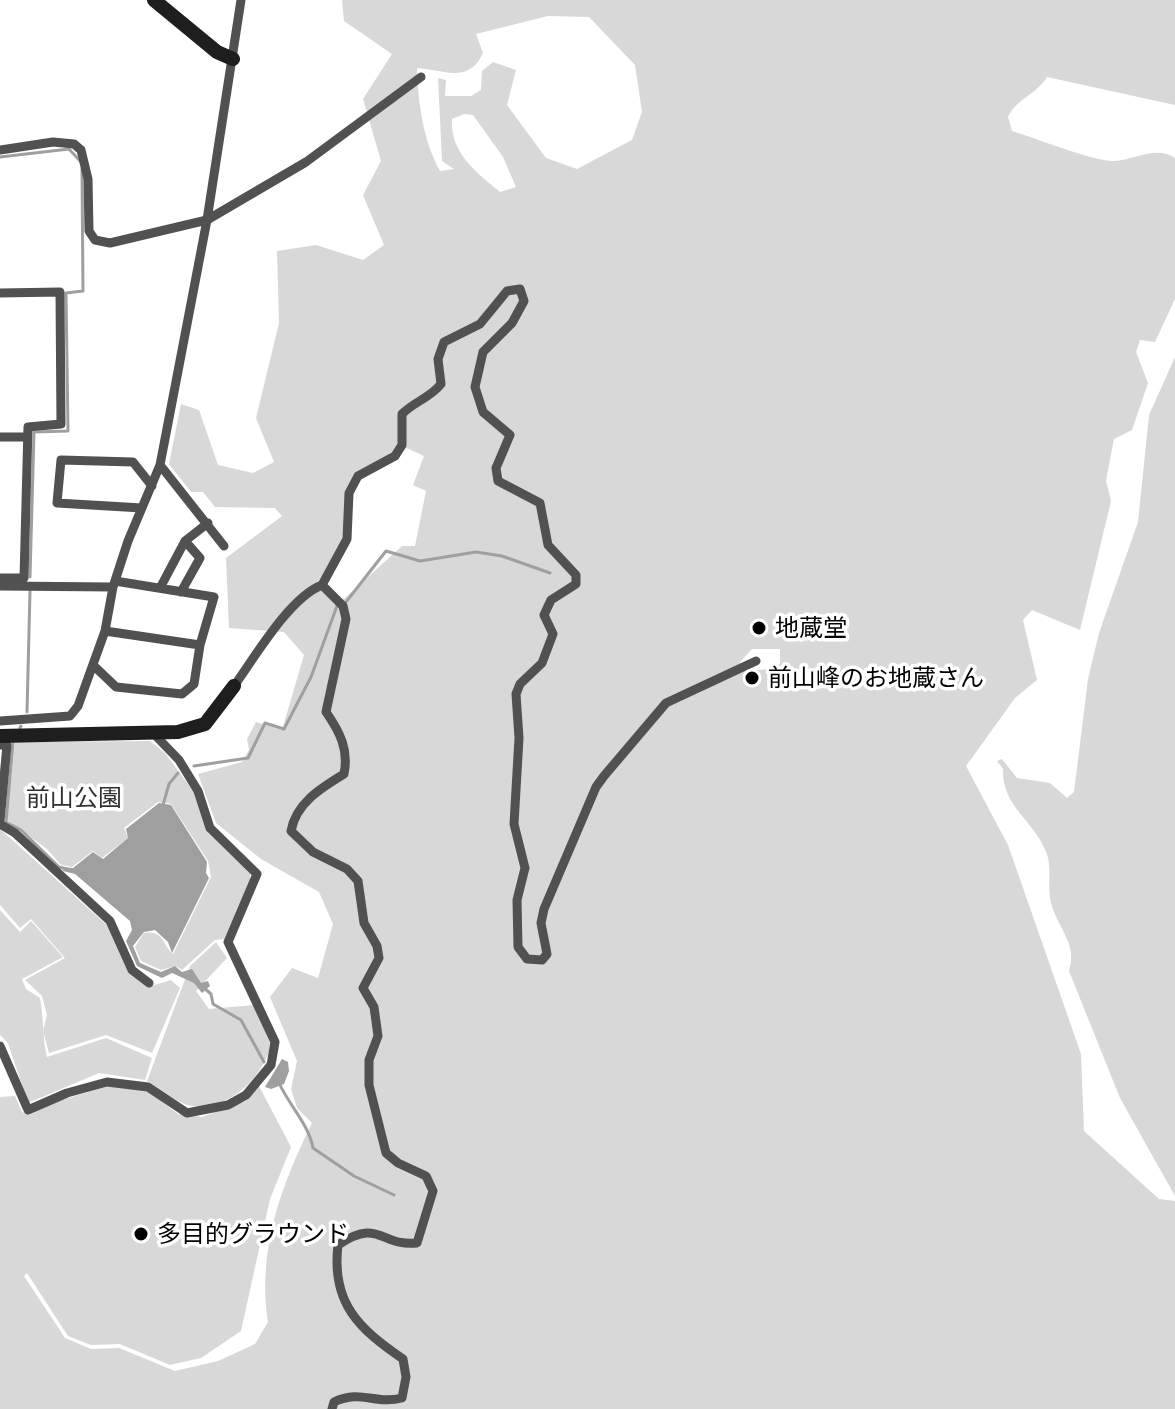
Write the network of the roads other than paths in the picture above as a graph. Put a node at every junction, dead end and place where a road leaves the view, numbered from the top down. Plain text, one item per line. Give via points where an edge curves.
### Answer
1 (154, 0) edge
2 (241, 0) edge
3 (233, 59) junction
4 (421, 77) dead end
5 (0, 150) edge
6 (207, 220) junction
7 (0, 293) edge
8 (0, 437) edge
9 (27, 437) junction
10 (160, 465) junction
11 (152, 486) junction
12 (142, 508) junction
13 (208, 523) junction
14 (185, 541) junction
15 (224, 546) dead end
16 (0, 578) edge
17 (114, 584) junction
18 (322, 585) junction
19 (0, 586) edge
20 (160, 588) junction
21 (181, 592) junction
22 (105, 631) junction
23 (200, 645) junction
24 (756, 661) dead end
25 (93, 665) junction
26 (234, 686) joint
27 (0, 721) edge
28 (155, 735) junction
29 (0, 736) edge
30 (0, 745) edge
31 (2, 783) edge
32 (0, 823) edge
33 (149, 983) dead end
34 (0, 1046) edge
35 (332, 1409) edge

1 - 3 street
2 - 3 street
3 - 6 street
4 - 6 street via 306,162
5 - 6 street via 53,142 81,150 88,179 89,231 95,240 110,243
6 - 10 street
7 - 9 street via 60,292 61,424 28,427
8 - 9 street
9 - 16 street via 24,578
10 - 11 street
10 - 13 street
11 - 12 street
11 - 12 street via 133,462 61,460 57,503
12 - 17 street
13 - 14 street
13 - 15 street
14 - 20 street
14 - 21 street via 200,558
17 - 19 street
17 - 20 street
17 - 22 street
18 - 24 street via 347,539 349,493 358,476 395,456 402,445 402,414 432,396 441,384 438,359 444,342 480,324 507,291 520,289 524,301 512,323 483,352 475,387 483,412 510,435 496,468 498,481 540,503 548,545 576,575 576,584 551,600 544,615 553,634 542,663 516,694 514,824 525,868 517,900 518,947 527,959 542,960 547,954 544,909 604,776 666,703
18 - 26 street via 285,618
18 - 35 street via 346,615 326,712 340,733 347,760 344,774 294,816 291,831 358,881 364,923 379,958 363,988 374,1007 378,1036 369,1060 369,1085 386,1153 426,1176 433,1191 417,1243 403,1244 380,1232 355,1234 338,1245 340,1292 359,1327 403,1359 406,1377 402,1398 389,1401 351,1394 334,1402
20 - 21 street
21 - 23 street via 214,597
22 - 23 street
22 - 25 street
23 - 25 street via 194,684 182,694 116,687
25 - 27 street via 70,716
26 - 28 street via 205,724
28 - 29 street
28 - 34 street via 198,791 210,828 257,874 228,942 275,1042 271,1065 238,1100 195,1113 148,1087 107,1082 28,1110
30 - 31 street via 7,745
31 - 32 street
32 - 33 street via 110,921 132,970

